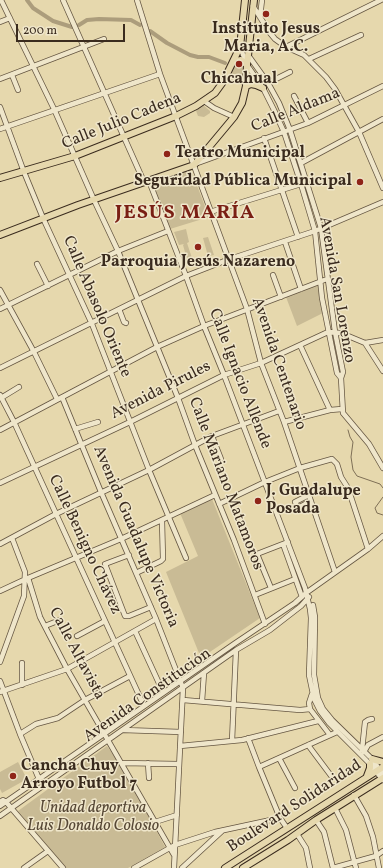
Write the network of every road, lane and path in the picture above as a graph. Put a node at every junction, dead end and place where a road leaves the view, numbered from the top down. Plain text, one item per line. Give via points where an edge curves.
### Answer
1 (2, 0) edge
2 (63, 0) edge
3 (137, 0) edge
4 (245, 0) edge
5 (262, 0) edge
6 (381, 0) edge
7 (253, 3) edge
8 (260, 17) junction
9 (10, 18) junction
10 (0, 22) edge
11 (361, 36) dead end
12 (104, 39) dead end
13 (241, 45) junction
14 (83, 46) junction
15 (249, 46) junction
16 (286, 47) junction
17 (248, 55) junction
18 (309, 60) junction
19 (233, 62) junction
20 (247, 64) junction
21 (34, 66) junction
22 (290, 72) dead end
23 (160, 74) junction
24 (12, 75) junction
25 (0, 79) edge
26 (268, 83) junction
27 (246, 86) junction
28 (383, 86) edge
29 (263, 88) junction
30 (18, 90) dead end
31 (104, 93) junction
32 (294, 96) dead end
33 (204, 101) junction
34 (344, 106) junction
35 (0, 107) edge
36 (54, 110) junction
37 (176, 116) junction
38 (234, 117) junction
39 (383, 119) edge
40 (308, 123) junction
41 (7, 126) junction
42 (0, 129) edge
43 (290, 130) junction
44 (284, 132) junction
45 (359, 132) junction
46 (123, 136) junction
47 (264, 138) junction
48 (75, 156) junction
49 (301, 163) junction
50 (194, 165) junction
51 (24, 172) junction
52 (0, 178) edge
53 (146, 181) junction
54 (301, 184) junction
55 (383, 188) edge
56 (283, 189) junction
57 (94, 200) junction
58 (383, 202) edge
59 (210, 212) junction
60 (43, 218) junction
61 (321, 228) junction
62 (168, 231) junction
63 (315, 231) junction
64 (0, 235) edge
65 (298, 237) junction
66 (285, 242) junction
67 (118, 251) junction
68 (228, 260) junction
69 (37, 264) dead end
70 (272, 275) dead end
71 (70, 276) junction
72 (186, 276) junction
73 (327, 279) junction
74 (320, 282) junction
75 (48, 286) junction
76 (301, 289) junction
77 (0, 290) edge
78 (281, 297) junction
79 (138, 300) junction
80 (8, 305) junction
81 (0, 309) edge
82 (119, 309) junction
83 (247, 309) junction
84 (126, 323) dead end
85 (92, 324) junction
86 (204, 326) junction
87 (328, 332) junction
88 (335, 332) junction
89 (383, 340) edge
90 (365, 343) junction
91 (300, 345) junction
92 (157, 347) junction
93 (34, 352) junction
94 (261, 363) junction
95 (0, 368) edge
96 (111, 371) junction
97 (383, 371) edge
98 (224, 375) junction
99 (341, 378) junction
100 (19, 387) dead end
101 (1, 396) edge
102 (59, 398) junction
103 (178, 398) junction
104 (342, 409) junction
105 (330, 410) junction
106 (279, 411) junction
107 (14, 422) junction
108 (98, 422) dead end
109 (130, 422) junction
110 (284, 422) junction
111 (242, 424) junction
112 (75, 429) junction
113 (0, 430) edge
114 (212, 436) junction
115 (82, 445) junction
116 (195, 445) junction
117 (221, 459) dead end
118 (34, 467) junction
119 (300, 468) junction
120 (383, 468) edge
121 (149, 470) junction
122 (265, 482) junction
123 (0, 483) edge
124 (101, 492) junction
125 (215, 495) junction
126 (309, 495) junction
127 (311, 501) junction
128 (219, 504) junction
129 (56, 514) junction
130 (169, 517) junction
131 (162, 521) junction
132 (383, 536) edge
133 (12, 538) junction
134 (122, 539) junction
135 (288, 542) junction
136 (0, 544) edge
137 (282, 544) junction
138 (368, 549) junction
139 (129, 555) junction
140 (76, 558) junction
141 (186, 558) dead end
142 (335, 572) junction
143 (136, 573) junction
144 (295, 578) junction
145 (26, 579) junction
146 (270, 588) junction
147 (0, 591) edge
148 (308, 593) junction
149 (255, 595) junction
150 (302, 597) junction
151 (151, 608) junction
152 (156, 619) junction
153 (60, 620) dead end
154 (105, 621) junction
155 (265, 624) junction
156 (45, 626) junction
157 (135, 631) junction
158 (76, 636) dead end
159 (115, 643) junction
160 (236, 650) junction
161 (0, 662) edge
162 (22, 663) dead end
163 (67, 669) junction
164 (204, 673) junction
165 (130, 676) junction
166 (0, 681) edge
167 (180, 681) junction
168 (22, 685) junction
169 (183, 688) junction
170 (2, 691) edge
171 (163, 692) junction
172 (312, 693) junction
173 (84, 700) junction
174 (183, 700) junction
175 (202, 701) junction
176 (233, 703) junction
177 (144, 706) junction
178 (310, 709) junction
179 (372, 719) dead end
180 (318, 721) junction
181 (123, 730) junction
182 (181, 732) junction
183 (337, 732) junction
184 (20, 734) junction
185 (105, 734) junction
186 (330, 735) junction
187 (383, 737) edge
188 (248, 738) junction
189 (109, 740) junction
190 (232, 741) junction
191 (308, 745) junction
192 (180, 746) junction
193 (363, 751) junction
194 (279, 758) junction
195 (371, 762) junction
196 (383, 762) edge
197 (122, 763) junction
198 (148, 763) junction
199 (178, 764) junction
200 (259, 767) junction
201 (381, 775) edge
202 (367, 776) junction
203 (332, 777) dead end
204 (149, 778) dead end
205 (39, 779) junction
206 (295, 788) dead end
207 (354, 796) junction
208 (0, 802) edge
209 (6, 802) junction
210 (0, 806) edge
211 (12, 808) junction
212 (335, 808) junction
213 (177, 815) junction
214 (0, 816) edge
215 (280, 818) junction
216 (316, 820) junction
217 (155, 822) junction
218 (287, 828) junction
219 (224, 830) junction
220 (297, 834) junction
221 (175, 845) junction
222 (170, 849) junction
223 (48, 851) junction
224 (383, 851) edge
225 (174, 855) junction
226 (376, 856) junction
227 (355, 862) junction
228 (24, 868) edge
229 (63, 868) edge
230 (134, 868) edge
231 (174, 868) edge
232 (182, 868) edge
233 (225, 868) edge
234 (243, 868) edge
235 (310, 868) edge
236 (333, 868) edge
237 (356, 868) edge
238 (379, 868) edge

1 - 9 street, Calle Mariano Matamoros
2 - 14 street, Calle Ignacio Allende
3 - 23 street, Avenida Centenario
4 - 13 main road
5 - 8 street
6 - 16 street
7 - 8 street
7 - 15 main road
8 - 16 street via 270,33
9 - 10 street
9 - 21 street, Calle Mariano Matamoros
11 - 18 street
12 - 14 street
13 - 15 main road
13 - 19 main road, Calle Julio Cadena
13 - 20 street, Avenida San Lorenzo
14 - 21 street
14 - 31 street, Calle Ignacio Allende
15 - 17 main road
16 - 18 street
17 - 20 main road
17 - 26 street, Avenida San Lorenzo
18 - 34 street via 326,77
19 - 20 main road via 241,60
19 - 33 main road, Calle Julio Cadena via 215,93
20 - 27 main road
20 - 29 street, Avenida San Lorenzo
21 - 24 street
21 - 36 street, Calle Mariano Matamoros
22 - 26 street
23 - 31 street
23 - 37 street, Avenida Centenario
24 - 25 street
24 - 30 street
26 - 43 street, Avenida San Lorenzo
27 - 29 main road via 251,84
27 - 38 main road via 242,103
28 - 34 street, Calle Aldama
29 - 44 street, Avenida San Lorenzo
31 - 36 street
31 - 46 street, Calle Ignacio Allende
32 - 40 street
33 - 37 main road, Calle Julio Cadena
33 - 38 street
34 - 40 street, Calle Aldama
34 - 45 street
35 - 41 street, Calle Abasolo Oriente
36 - 41 street
36 - 48 street, Calle Mariano Matamoros
37 - 46 main road, Calle Julio Cadena
37 - 50 street, Avenida Centenario
38 - 50 main road
39 - 45 street
40 - 43 street, Calle Aldama
41 - 42 street
41 - 51 street, Calle Abasolo Oriente
43 - 44 street, Calle Aldama
43 - 49 street, Avenida San Lorenzo
44 - 47 street, Calle Aldama
44 - 54 street, Avenida San Lorenzo
45 - 49 street
45 - 55 street
46 - 48 main road, Calle Julio Cadena
46 - 53 street, Calle Ignacio Allende
47 - 50 street, Calle Aldama
47 - 56 street
48 - 51 main road, Calle Julio Cadena
48 - 57 street, Calle Mariano Matamoros
49 - 61 street, Avenida San Lorenzo
50 - 53 main road
50 - 59 street, Avenida Centenario
51 - 52 main road, Calle Julio Cadena
51 - 60 street, Calle Abasolo Oriente
53 - 57 main road
53 - 62 street, Calle Ignacio Allende
54 - 56 street
54 - 63 street, Avenida San Lorenzo
56 - 59 street
56 - 65 street
57 - 60 main road
57 - 67 street, Calle Mariano Matamoros
58 - 61 street
59 - 68 street, Avenida Centenario
60 - 64 main road
60 - 71 street, Calle Abasolo Oriente
61 - 63 street
61 - 73 street, Avenida San Lorenzo
62 - 67 street
62 - 72 street, Calle Ignacio Allende
63 - 65 street
63 - 74 street, Avenida San Lorenzo
65 - 66 street
66 - 68 street
66 - 76 street
67 - 71 street
67 - 79 street, Calle Mariano Matamoros
68 - 72 street
68 - 83 street, Avenida Centenario
69 - 75 street
70 - 78 street
71 - 75 street
71 - 85 street, Calle Abasolo Oriente
72 - 79 street
72 - 86 street, Calle Ignacio Allende
73 - 74 street
73 - 88 street, Avenida San Lorenzo
74 - 76 street
74 - 87 street, Avenida San Lorenzo
75 - 80 street
76 - 78 street
77 - 80 street, Avenida Guadalupe Victoria
78 - 83 street
79 - 82 street
79 - 92 street, Calle Mariano Matamoros
80 - 81 street
80 - 93 street, Avenida Guadalupe Victoria
82 - 84 street
82 - 85 street
83 - 86 street
83 - 94 street, Avenida Centenario
85 - 93 street
85 - 96 street, Calle Abasolo Oriente
86 - 92 street
86 - 98 street, Calle Ignacio Allende
87 - 88 street, Avenida Pirules
87 - 91 street, Avenida Pirules
87 - 99 street, Avenida San Lorenzo
88 - 90 street, Avenida Pirules
88 - 99 street, Avenida San Lorenzo via 344,372
89 - 90 street
90 - 97 street
91 - 94 street, Avenida Pirules
91 - 105 street
92 - 96 street
92 - 103 street, Calle Mariano Matamoros
93 - 95 street
93 - 102 street, Avenida Guadalupe Victoria
94 - 98 street, Avenida Pirules
94 - 106 street, Avenida Centenario
96 - 102 street
96 - 109 street, Calle Abasolo Oriente
98 - 103 street, Avenida Pirules
98 - 111 street, Calle Ignacio Allende
99 - 104 street
100 - 101 street
101 - 107 street, Calle Benigno Chávez
102 - 107 street
102 - 112 street, Avenida Guadalupe Victoria
103 - 109 street, Avenida Pirules
103 - 116 street, Calle Mariano Matamoros
104 - 105 street
104 - 120 street via 345,418 369,444
105 - 110 street
106 - 110 street, Avenida Centenario
106 - 111 street
107 - 113 street
107 - 118 street, Calle Benigno Chávez
108 - 112 street
109 - 115 street, Avenida Pirules
109 - 121 street, Calle Abasolo Oriente
110 - 119 street, Avenida Centenario
111 - 114 street
111 - 122 street, Calle Ignacio Allende
112 - 115 street, Avenida Guadalupe Victoria
114 - 116 street
114 - 117 street
115 - 118 street, Avenida Pirules
115 - 124 street, Avenida Guadalupe Victoria
116 - 121 street
116 - 125 street, Calle Mariano Matamoros
118 - 123 street, Avenida Pirules
118 - 129 street, Calle Benigno Chávez
119 - 122 street
119 - 126 street, Avenida Centenario
119 - 138 street via 332,459 337,464 348,488
121 - 124 street
121 - 130 street, Calle Abasolo Oriente
122 - 128 street
122 - 135 street, Calle Ignacio Allende
124 - 129 street
124 - 134 street, Avenida Guadalupe Victoria
125 - 128 street, Calle Mariano Matamoros
125 - 130 street
126 - 127 street, Avenida Centenario
126 - 127 street via 295,502 298,508
127 - 142 street, Avenida Centenario
128 - 149 street, Calle Mariano Matamoros
129 - 133 street
129 - 140 street, Calle Benigno Chávez
130 - 131 street
130 - 141 street, Calle Abasolo Oriente
131 - 134 street
131 - 143 street via 163,559
132 - 138 street
133 - 136 street
133 - 145 street, Calle Altavista
134 - 139 street, Avenida Guadalupe Victoria
134 - 140 street
135 - 137 street
135 - 148 street, Calle Ignacio Allende
137 - 144 street
137 - 146 street via 257,554
138 - 142 street
139 - 143 street, Avenida Guadalupe Victoria
139 - 151 street via 105,564 125,616
140 - 145 street
140 - 154 street, Calle Benigno Chávez
142 - 148 street
143 - 151 street, Avenida Guadalupe Victoria
144 - 146 street
144 - 150 street
145 - 147 street
145 - 156 street, Calle Altavista
145 - 161 street via 24,596
146 - 149 street
148 - 150 street, Avenida Constitución
148 - 160 street, Avenida Constitución via 270,630
148 - 172 street
148 - 193 street via 316,618 314,675 318,698 332,720
149 - 155 street, Calle Mariano Matamoros
150 - 155 street, Avenida Constitución
151 - 152 street, Avenida Guadalupe Victoria
152 - 157 street
152 - 167 street, Avenida Guadalupe Victoria
153 - 156 street
154 - 158 street
154 - 159 street, Calle Benigno Chávez
155 - 167 street, Avenida Constitución
156 - 163 street, Calle Altavista
157 - 159 street
157 - 171 street
159 - 163 street
159 - 165 street, Calle Benigno Chávez
160 - 164 street, Avenida Constitución
160 - 176 street
162 - 168 street
163 - 168 street
163 - 173 street, Calle Altavista
164 - 169 street, Avenida Constitución
164 - 175 street
165 - 173 street
165 - 177 street, Calle Benigno Chávez
166 - 170 street
167 - 169 street, Avenida Guadalupe Victoria
167 - 171 street, Avenida Constitución
168 - 170 street
169 - 174 street
169 - 181 street, Avenida Constitución
170 - 184 street
171 - 177 street, Avenida Constitución
172 - 178 street
172 - 183 street via 320,711
173 - 184 street via 58,718 36,724
173 - 185 street, Calle Altavista
174 - 175 street
174 - 182 street
175 - 176 street
176 - 178 street
176 - 190 street
177 - 185 street, Avenida Constitución
178 - 180 street
179 - 193 street via 365,722
180 - 186 street
180 - 188 street
181 - 182 street
181 - 189 street, Avenida Constitución
182 - 192 street
183 - 186 street
183 - 195 street
184 - 205 street
185 - 189 street, Calle Altavista
185 - 205 street, Avenida Constitución
186 - 191 street
187 - 193 street via 368,745
188 - 190 street
188 - 200 street
189 - 197 street, Calle Altavista
189 - 211 street, Avenida Constitución
190 - 192 street
191 - 194 street
191 - 203 street
192 - 199 street
193 - 195 street
194 - 200 street
194 - 206 street
195 - 196 main road
195 - 201 street
195 - 202 main road
197 - 198 street
197 - 217 street, Calle Altavista
198 - 199 street
198 - 204 street
199 - 213 street
200 - 215 street
201 - 202 main road, Boulevard Solidaridad
201 - 207 main road, Boulevard Solidaridad via 375,783
202 - 218 main road, Boulevard Solidaridad
205 - 209 street, Avenida Constitución
207 - 212 main road, Boulevard Solidaridad
207 - 226 street via 366,816
208 - 209 street
209 - 210 street, Avenida Constitución
209 - 211 street
211 - 214 street, Avenida Constitución
211 - 223 street
212 - 216 main road, Boulevard Solidaridad
212 - 227 street via 346,830
213 - 217 street
213 - 221 street
215 - 218 street
215 - 219 street
216 - 220 main road, Boulevard Solidaridad
216 - 236 street via 324,832
217 - 222 street, Calle Altavista
218 - 233 main road, Boulevard Solidaridad
219 - 221 street
219 - 232 street
220 - 234 main road, Boulevard Solidaridad
220 - 235 street via 306,848
221 - 222 street
221 - 225 street
222 - 225 street, Calle Altavista
222 - 230 street
223 - 228 street
223 - 229 street
224 - 226 street
225 - 231 street
226 - 227 street
226 - 238 street
227 - 236 street
227 - 237 street

